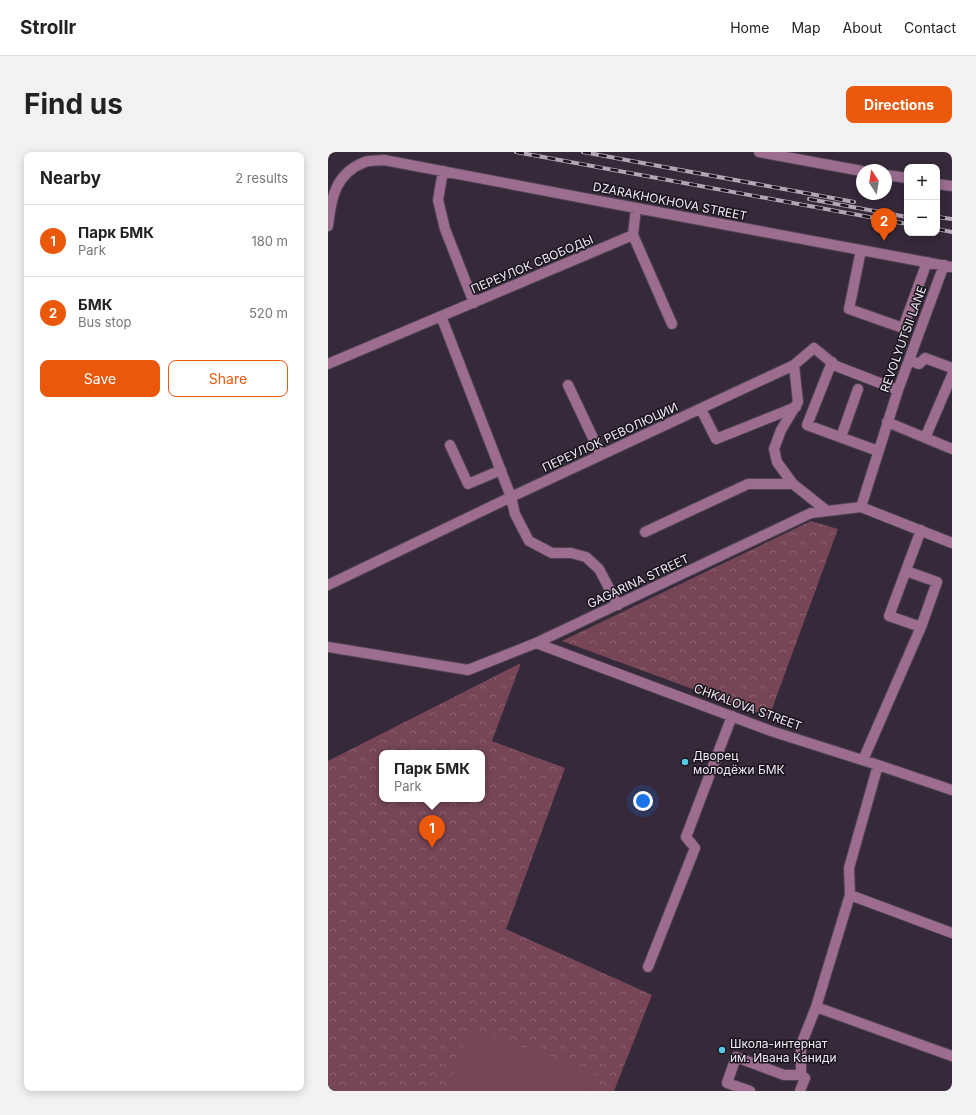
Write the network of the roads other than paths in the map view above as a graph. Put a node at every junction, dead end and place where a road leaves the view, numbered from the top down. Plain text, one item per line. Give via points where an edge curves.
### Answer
1 (759, 152) edge
2 (856, 170) edge
3 (443, 171) junction
4 (892, 176) edge
5 (904, 178) edge
6 (940, 184) edge
7 (952, 186) edge
8 (636, 208) junction
9 (328, 226) edge
10 (633, 235) junction
11 (861, 250) junction
12 (927, 262) junction
13 (948, 266) edge
14 (474, 302) junction
15 (440, 316) junction
16 (672, 324) dead end
17 (908, 360) junction
18 (832, 362) junction
19 (328, 364) edge
20 (794, 366) junction
21 (952, 368) edge
22 (952, 375) edge
23 (568, 385) dead end
24 (858, 389) dead end
25 (898, 390) junction
26 (796, 407) junction
27 (701, 409) junction
28 (887, 422) junction
29 (841, 437) junction
30 (925, 438) junction
31 (450, 445) dead end
32 (952, 449) edge
33 (878, 451) junction
34 (601, 455) junction
35 (501, 470) junction
36 (793, 484) junction
37 (511, 497) junction
38 (861, 507) junction
39 (827, 511) junction
40 (921, 530) junction
41 (645, 532) dead end
42 (952, 543) edge
43 (906, 571) junction
44 (328, 585) edge
45 (618, 605) junction
46 (921, 627) junction
47 (536, 643) junction
48 (328, 647) edge
49 (732, 716) junction
50 (863, 760) junction
51 (878, 765) junction
52 (952, 790) edge
53 (850, 895) junction
54 (952, 933) edge
55 (648, 966) dead end
56 (816, 1007) junction
57 (952, 1056) edge
58 (801, 1075) junction
59 (750, 1091) edge
60 (800, 1091) edge

1 - 2 street
3 - 8 street, DZARAKHOKHOVA STREET
3 - 9 street, DZARAKHOKHOVA STREET via 384,160 366,162 340,180 331,202
3 - 14 street via 438,200 445,229
4 - 5 street
6 - 7 street
8 - 10 street
8 - 11 street, DZARAKHOKHOVA STREET
10 - 14 street, ПЕРЕУЛОК СВОБОДЫ
10 - 16 street
11 - 12 street, DZARAKHOKHOVA STREET
11 - 12 street via 849,309 903,328
12 - 13 street, DZARAKHOKHOVA STREET
13 - 17 street, REVOLYUTSII LANE
14 - 15 street, ПЕРЕУЛОК СВОБОДЫ
15 - 19 street, ПЕРЕУЛОК СВОБОДЫ
15 - 35 street
17 - 21 street via 919,364 925,358
17 - 25 street, REVOLYUTSII LANE
18 - 20 street, ПЕРЕУЛОК РЕВОЛЮЦИИ via 814,348
18 - 25 street, ПЕРЕУЛОК РЕВОЛЮЦИИ via 836,366
18 - 29 street via 807,425
20 - 26 street via 798,402
20 - 27 street, ПЕРЕУЛОК РЕВОЛЮЦИИ
22 - 30 street
23 - 34 street
24 - 29 street
25 - 28 street, REVOLYUTSII LANE
26 - 27 street via 716,439
26 - 36 street via 781,430 774,449 777,462
27 - 34 street, ПЕРЕУЛОК РЕВОЛЮЦИИ
28 - 30 street
28 - 33 street, REVOLYUTSII LANE
29 - 33 street
30 - 32 street
31 - 35 street via 468,484
33 - 38 street, REVOLYUTSII LANE
34 - 37 street, ПЕРЕУЛОК РЕВОЛЮЦИИ
35 - 37 street
36 - 39 street
36 - 41 street via 748,484
37 - 44 street, ПЕРЕУЛОК РЕВОЛЮЦИИ
37 - 45 street via 515,514 529,541 552,553 571,553 586,557 599,570
38 - 39 street, GAGARINA STREET
38 - 40 street, GAGARINA STREET
39 - 45 street, GAGARINA STREET via 811,513
40 - 42 street, GAGARINA STREET
40 - 43 street
43 - 46 street via 937,582
43 - 46 street via 889,616
45 - 47 street, GAGARINA STREET
46 - 50 street
47 - 48 street, GAGARINA STREET via 468,670
47 - 49 street, CHKALOVA STREET
49 - 50 street, CHKALOVA STREET
49 - 55 street via 686,837 695,848
50 - 51 street, CHKALOVA STREET
51 - 52 street, CHKALOVA STREET
51 - 53 street via 849,868
53 - 54 street
53 - 56 street
56 - 57 street
56 - 58 street via 801,1045
58 - 59 street via 784,1075 736,1058 727,1083
58 - 60 street via 805,1078

